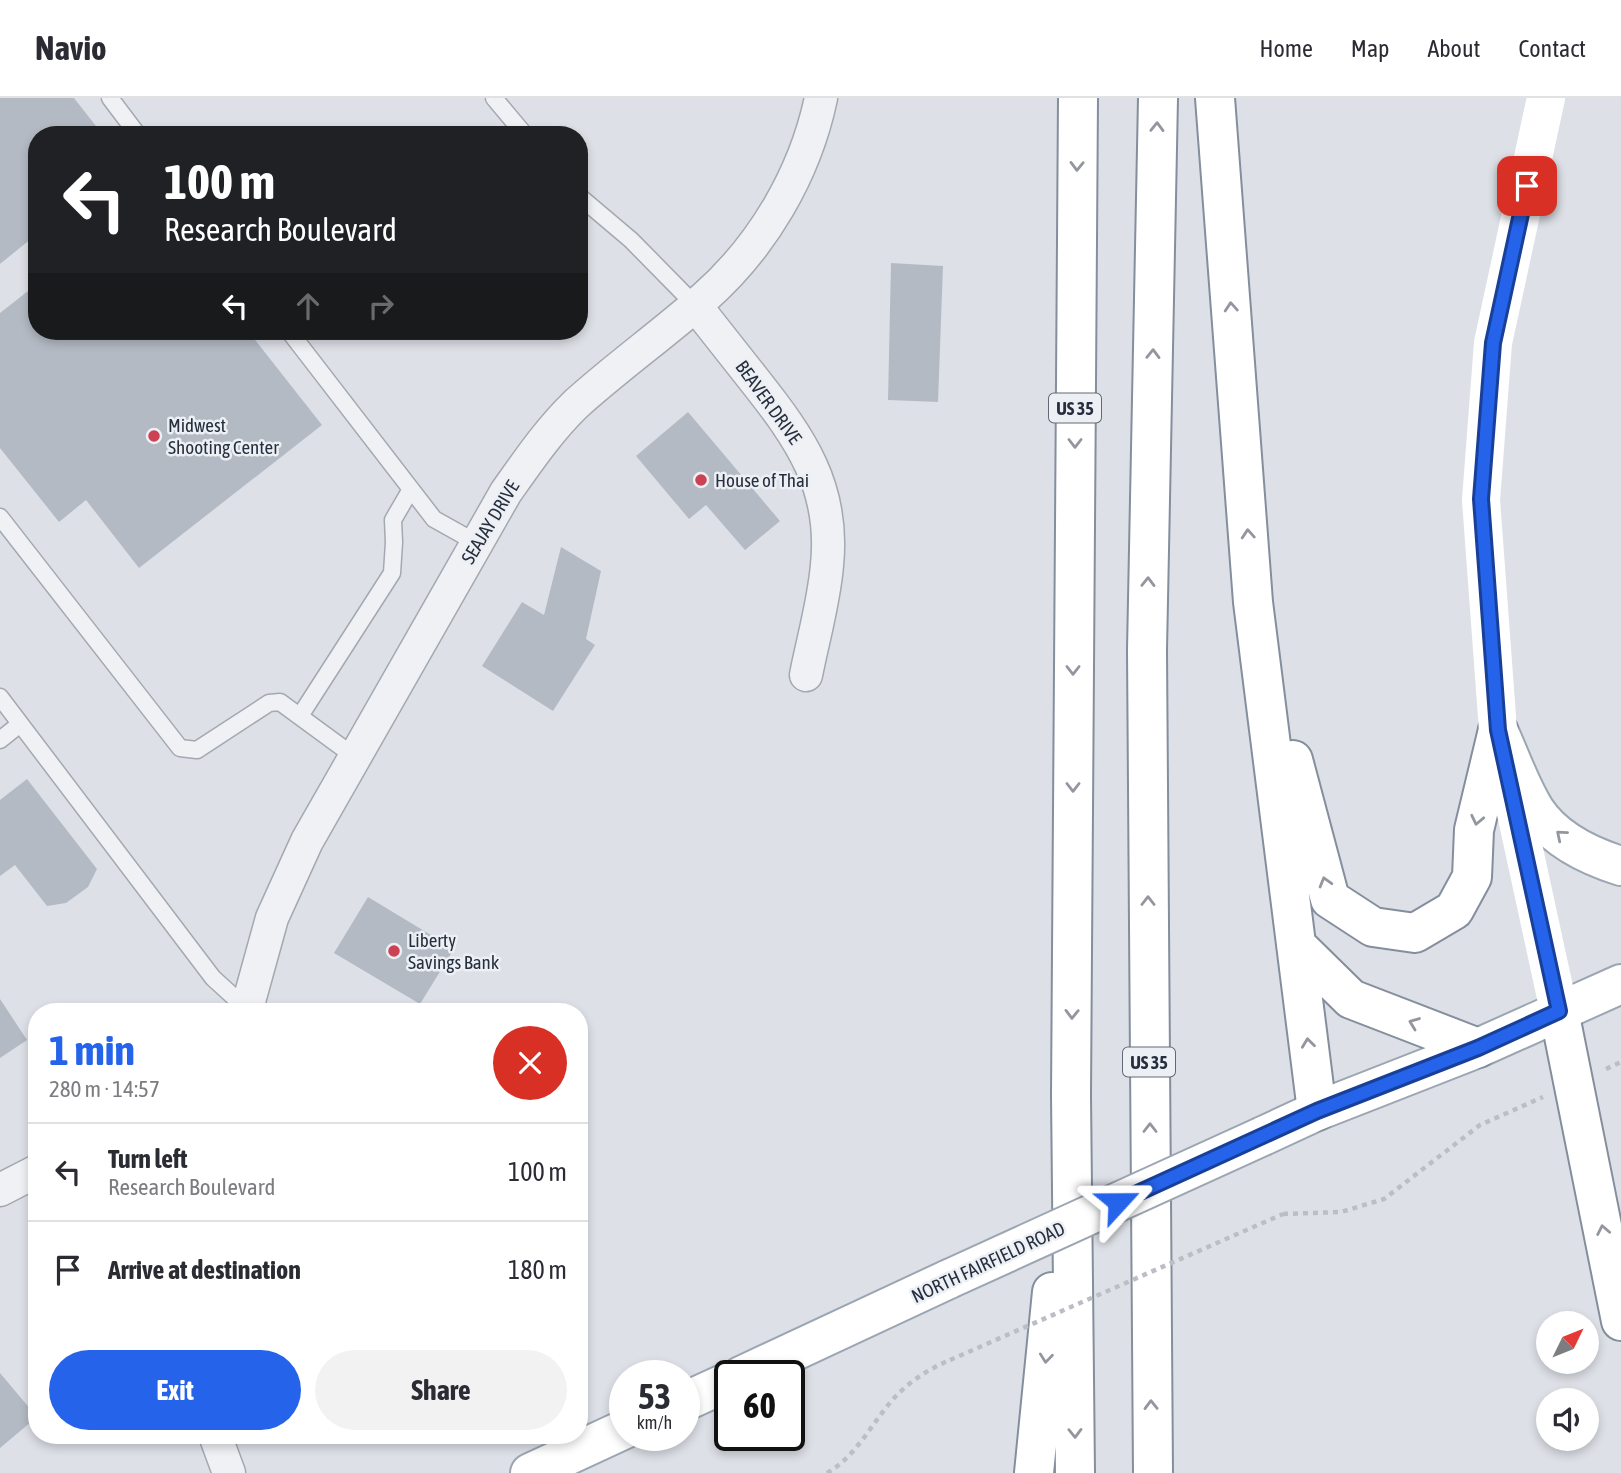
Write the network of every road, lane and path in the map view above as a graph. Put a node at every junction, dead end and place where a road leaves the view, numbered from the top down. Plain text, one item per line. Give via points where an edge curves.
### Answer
1 (110, 98) edge
2 (494, 98) edge
3 (821, 98) edge
4 (1078, 98) edge
5 (1158, 98) edge
6 (1216, 98) edge
7 (1546, 98) edge
8 (131, 126) edge
9 (517, 126) edge
10 (588, 204) edge
11 (695, 305) junction
12 (296, 340) edge
13 (411, 489) junction
14 (0, 517) edge
15 (477, 543) junction
16 (1253, 602) junction
17 (806, 675) dead end
18 (0, 697) edge
19 (300, 716) junction
20 (20, 724) junction
21 (1498, 730) junction
22 (0, 740) edge
23 (355, 757) junction
24 (1621, 866) edge
25 (1296, 944) junction
26 (1621, 984) edge
27 (240, 1003) edge
28 (249, 1003) edge
29 (1559, 1011) junction
30 (1478, 1048) junction
31 (1621, 1062) edge
32 (1574, 1083) junction
33 (1071, 1095) junction
34 (1317, 1111) junction
35 (28, 1176) edge
36 (0, 1190) edge
37 (1621, 1321) edge
38 (775, 1360) edge
39 (609, 1436) edge
40 (218, 1444) edge
41 (229, 1473) edge
42 (530, 1473) edge
43 (827, 1473) edge
44 (1034, 1473) edge
45 (1075, 1473) edge
46 (1153, 1473) edge

1 - 8 lane
2 - 9 lane
3 - 11 street, SEAJAY DRIVE via 814,133 770,220 740,260
4 -> 33 main road, US 35
46 -> 5 main road, US 35 via 1147,650
16 -> 6 main road
7 - 21 main road via 1493,343 1481,499
10 - 11 lane
11 - 15 street, SEAJAY DRIVE via 576,405 538,446
11 - 17 street, BEAVER DRIVE via 792,429 820,488 827,524 827,564
12 - 13 lane
13 - 15 lane via 434,519
13 - 19 lane via 393,520 392,573
14 - 19 lane via 180,748 197,750 269,703 280,702
15 - 23 street, SEAJAY DRIVE
21 -> 16 main road via 1474,830 1472,877 1454,910 1415,933 1373,928 1330,899
16 - 25 main road
18 - 20 lane
19 - 23 lane
20 - 22 lane
20 - 27 lane via 213,978
24 -> 21 main road via 1597,859 1562,838 1536,811
21 - 29 main road
23 - 28 street, SEAJAY DRIVE via 307,841 272,918
30 -> 25 main road via 1351,999
34 -> 25 main road
26 - 29 main road, NORTH FAIRFIELD ROAD
29 - 30 main road, NORTH FAIRFIELD ROAD
29 - 32 main road
30 - 34 main road, NORTH FAIRFIELD ROAD
31 - 32 path
37 -> 32 main road
32 - 43 path, bridge via 1480,1125 1384,1199 1341,1212 1283,1214 929,1369 898,1393 866,1436
33 -> 44 main road
33 -> 45 main road, US 35
34 - 38 main road, NORTH FAIRFIELD ROAD, bridge
35 - 36 street
39 - 42 main road
40 - 41 street

